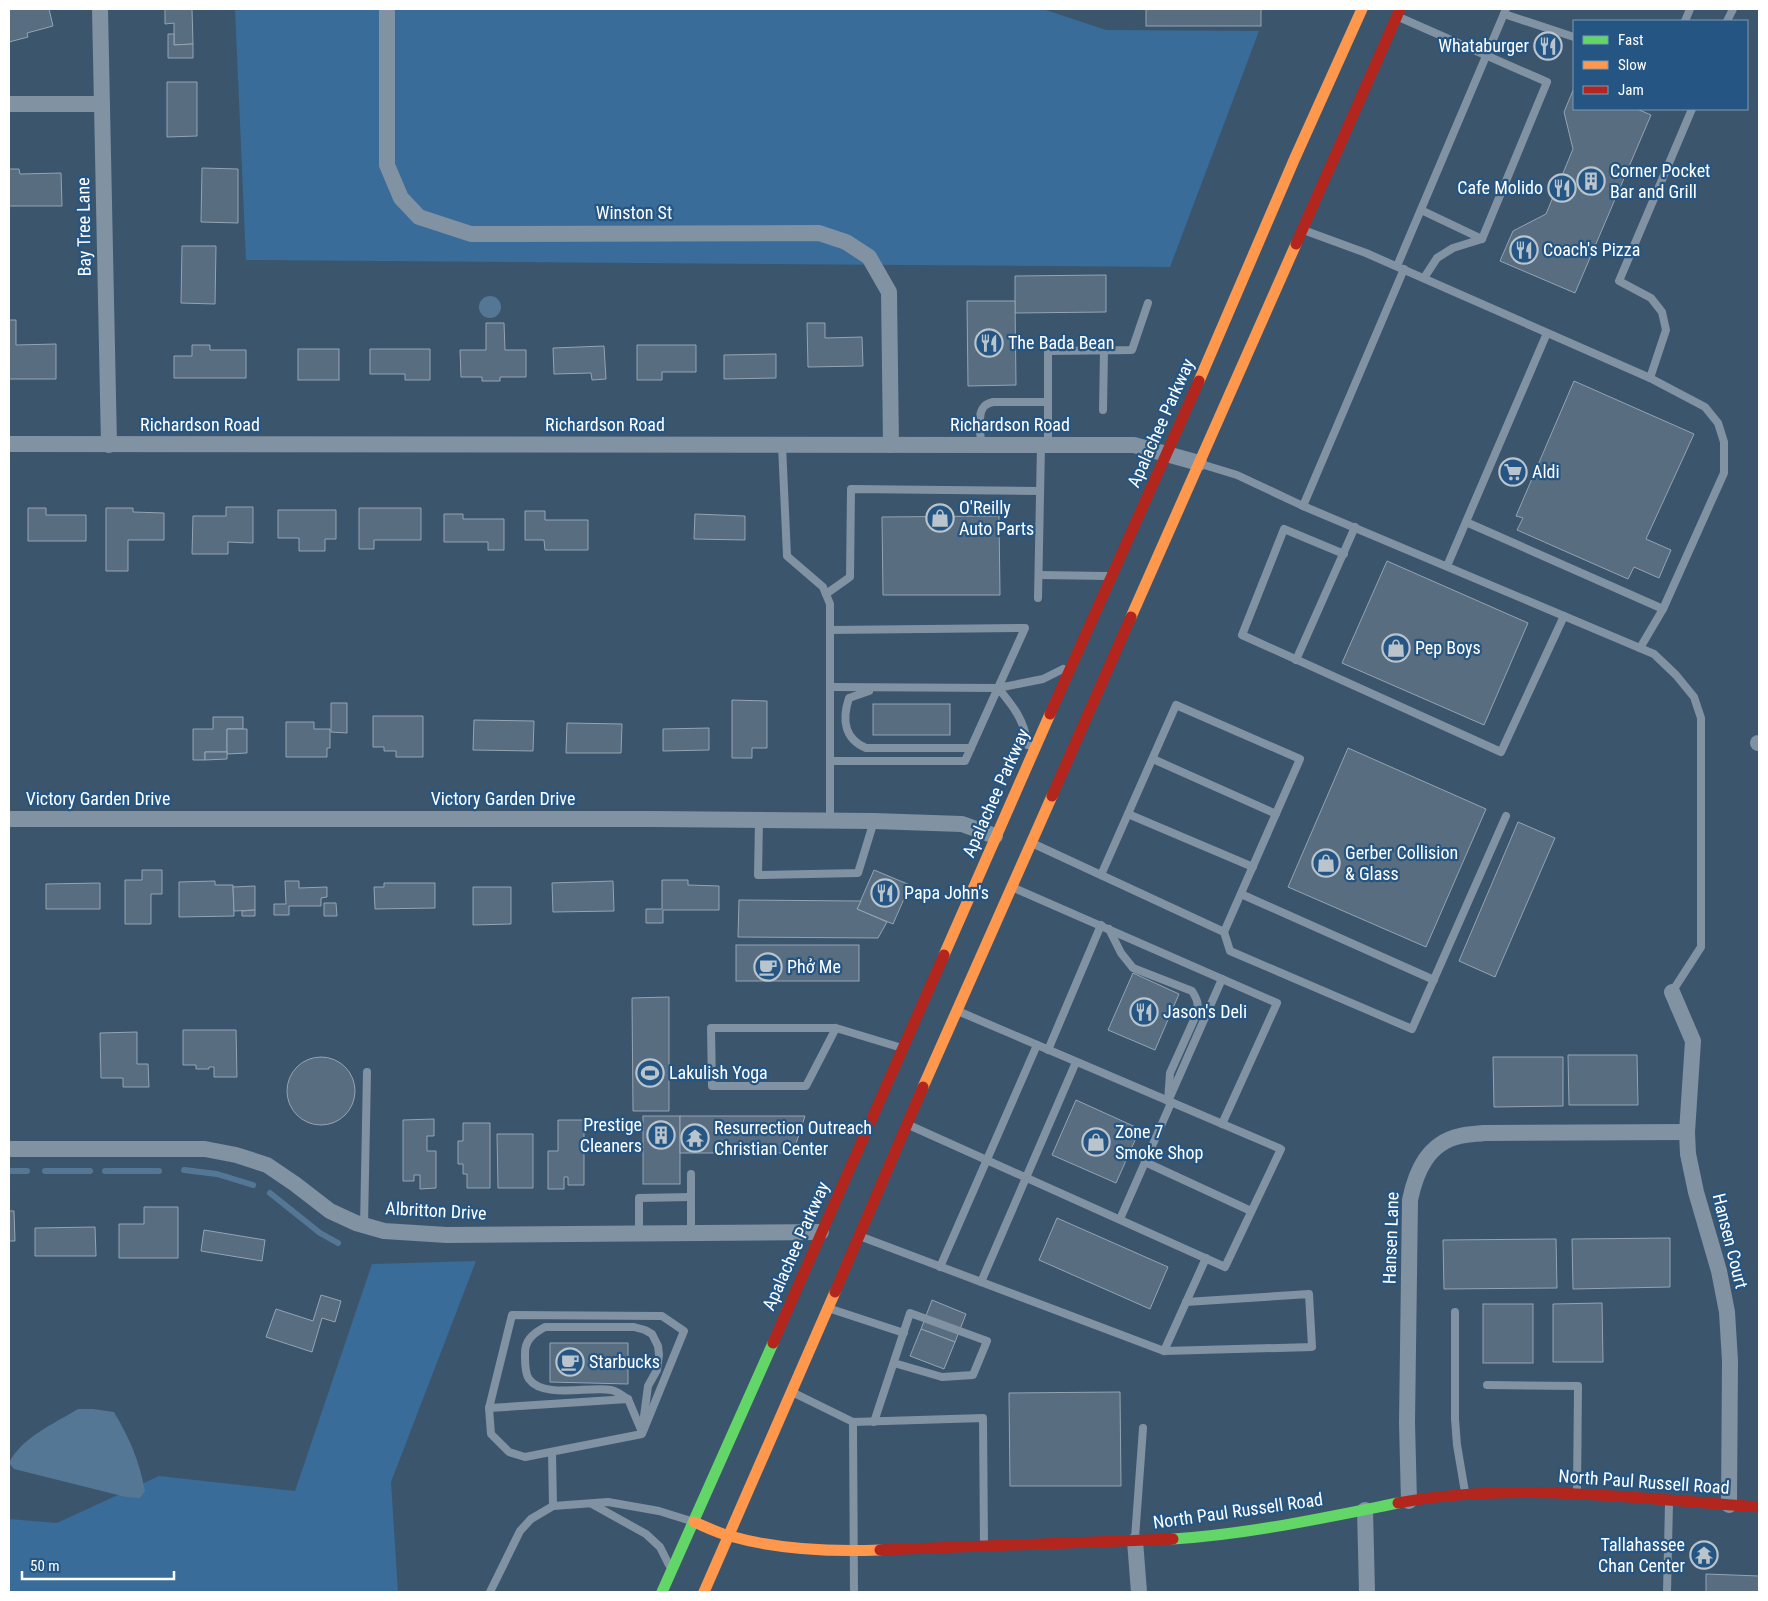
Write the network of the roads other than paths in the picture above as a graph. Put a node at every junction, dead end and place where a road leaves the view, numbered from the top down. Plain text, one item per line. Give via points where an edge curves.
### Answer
1 (100, 9) edge
2 (387, 9) edge
3 (1362, 9) edge
4 (1505, 11) edge
5 (1398, 12) edge
6 (1573, 37) edge
7 (1487, 55) junction
8 (9, 104) edge
9 (102, 104) junction
10 (1692, 110) edge
11 (1421, 210) junction
12 (1302, 230) junction
13 (1482, 238) junction
14 (1401, 268) junction
15 (1424, 278) junction
16 (1148, 303) dead end
17 (1547, 333) junction
18 (1104, 350) junction
19 (1650, 378) junction
20 (1048, 402) junction
21 (1103, 410) dead end
22 (9, 444) edge
23 (109, 444) junction
24 (782, 445) junction
25 (891, 445) junction
26 (981, 445) junction
27 (1045, 445) junction
28 (1167, 454) junction
29 (1199, 463) junction
30 (1040, 491) junction
31 (1303, 506) junction
32 (1466, 522) junction
33 (1356, 528) junction
34 (1344, 554) junction
35 (1447, 566) junction
36 (1038, 575) junction
37 (1112, 576) junction
38 (826, 594) junction
39 (1038, 598) dead end
40 (1663, 609) junction
41 (1564, 616) junction
42 (830, 630) junction
43 (1640, 648) junction
44 (1296, 660) junction
45 (1074, 663) junction
46 (830, 687) junction
47 (880, 688) junction
48 (998, 688) junction
49 (972, 748) junction
50 (1152, 759) junction
51 (1030, 760) junction
52 (830, 761) junction
53 (1128, 814) junction
54 (1276, 814) junction
55 (1506, 816) dead end
56 (9, 820) edge
57 (759, 820) junction
58 (874, 821) junction
59 (830, 822) junction
60 (1000, 842) junction
61 (1032, 843) junction
62 (1010, 863) dead end
63 (1253, 867) junction
64 (1101, 875) junction
65 (1013, 887) junction
66 (1240, 894) junction
67 (1101, 925) junction
68 (1109, 929) junction
69 (1224, 932) junction
70 (1222, 979) junction
71 (1434, 980) junction
72 (1672, 992) joint
73 (958, 1011) junction
74 (836, 1028) junction
75 (1037, 1045) junction
76 (904, 1048) junction
77 (1048, 1050) junction
78 (1076, 1062) junction
79 (895, 1068) junction
80 (366, 1072) dead end
81 (895, 1094) dead end
82 (1170, 1102) junction
83 (898, 1110) dead end
84 (907, 1124) junction
85 (1222, 1124) junction
86 (893, 1126) dead end
87 (877, 1129) dead end
88 (1687, 1132) junction
89 (865, 1134) junction
90 (9, 1149) edge
91 (987, 1160) junction
92 (1145, 1162) junction
93 (691, 1174) dead end
94 (1026, 1177) junction
95 (691, 1197) junction
96 (1251, 1211) junction
97 (1120, 1219) junction
98 (364, 1226) junction
99 (821, 1232) junction
100 (639, 1233) junction
101 (691, 1233) junction
102 (860, 1236) junction
103 (1206, 1258) junction
104 (940, 1267) junction
105 (980, 1282) junction
106 (1186, 1302) junction
107 (829, 1308) junction
108 (1455, 1312) dead end
109 (904, 1333) junction
110 (1164, 1352) junction
111 (894, 1363) junction
112 (1487, 1385) dead end
113 (792, 1392) junction
114 (628, 1399) junction
115 (489, 1408) junction
116 (853, 1422) junction
117 (874, 1422) junction
118 (1143, 1428) dead end
119 (642, 1434) junction
120 (552, 1452) junction
121 (1577, 1494) junction
122 (1466, 1495) junction
123 (1409, 1501) junction
124 (1669, 1501) junction
125 (592, 1504) junction
126 (1729, 1505) junction
127 (553, 1506) junction
128 (1759, 1507) edge
129 (1365, 1510) junction
130 (694, 1522) junction
131 (729, 1536) junction
132 (1135, 1541) junction
133 (984, 1547) junction
134 (853, 1551) junction
135 (672, 1571) junction
136 (490, 1592) edge
137 (662, 1592) edge
138 (704, 1592) edge
139 (854, 1592) edge
140 (1139, 1592) edge
141 (1366, 1592) edge
142 (1667, 1592) edge

1 - 9 street, Bay Tree Lane
2 - 25 street, Winston St via 388,165 401,198 419,217 471,234 819,233 846,242 869,257 889,292
3 - 28 main road, Apalachee Parkway
4 - 6 lane
4 - 7 lane
5 - 7 lane
5 - 12 main road
7 - 11 lane
7 - 13 lane via 1547,82
8 - 9 street
9 - 23 street, Bay Tree Lane
10 - 19 lane via 1620,281 1651,298 1662,312 1666,330
11 - 13 lane
11 - 14 lane
12 - 14 lane
12 - 29 main road
13 - 15 lane via 1453,248 1437,258
14 - 15 lane
14 - 31 lane
15 - 17 lane
16 - 18 lane via 1132,350
17 - 19 lane
17 - 32 lane
18 - 20 lane via 1048,351
18 - 21 lane
19 - 40 lane via 1706,406 1718,423 1724,442 1724,473
20 - 26 lane via 993,402 985,405 980,415
20 - 27 lane
22 - 23 street, Richardson Road
23 - 24 street, Richardson Road
24 - 25 street, Richardson Road
24 - 38 lane via 787,556 823,587
25 - 26 street, Richardson Road
26 - 27 street, Richardson Road
27 - 28 street, Richardson Road via 1134,445
27 - 30 lane
28 - 29 street, Richardson Road
28 - 37 main road, Apalachee Parkway
29 - 31 lane via 1237,476
29 - 61 main road
30 - 36 lane
30 - 38 lane via 851,489 850,577
31 - 33 lane
32 - 35 lane
32 - 40 lane
33 - 34 lane
33 - 35 lane
34 - 44 lane
34 - 44 lane via 1284,529 1242,635
35 - 41 lane
36 - 37 lane
36 - 39 lane
37 - 45 main road, Apalachee Parkway
38 - 42 lane via 830,604
40 - 43 lane
41 - 43 lane
41 - 44 lane via 1501,752
42 - 46 lane
42 - 48 lane via 1025,628
43 - 72 lane via 1654,654 1676,675 1694,697 1701,718 1701,947
45 - 48 lane via 1043,679
45 - 51 main road, Apalachee Parkway
46 - 47 lane
46 - 52 lane
47 - 48 lane
47 - 49 lane via 849,698 846,730 856,744 866,748
48 - 49 lane
48 - 51 lane via 1017,712 1026,734
49 - 52 lane via 965,761
50 - 53 lane
50 - 54 lane
50 - 54 lane via 1176,705 1300,759
51 - 60 main road, Apalachee Parkway
52 - 59 lane
53 - 63 lane
53 - 64 lane
54 - 63 lane
55 - 71 lane
56 - 57 street, Victory Garden Drive
57 - 58 lane via 758,876 858,873
57 - 59 street, Victory Garden Drive
58 - 59 street, Victory Garden Drive
58 - 60 street, Victory Garden Drive via 962,824
60 - 76 main road, Apalachee Parkway
61 - 64 lane
61 - 65 main road
62 - 65 main road
63 - 66 lane
64 - 69 lane
65 - 67 lane
65 - 73 main road
66 - 69 lane
66 - 71 lane
67 - 68 lane
67 - 77 lane
68 - 70 lane
68 - 82 lane via 1133,968 1192,991 1196,998 1197,1012 1170,1073
69 - 71 lane via 1230,951 1412,1030
70 - 82 lane
70 - 85 lane via 1277,1003
72 - 88 street, Hansen Court via 1693,1041
73 - 75 lane
73 - 84 main road
74 - 74 lane via 711,1028 712,1086 806,1086
74 - 76 lane
75 - 77 lane
75 - 91 lane
76 - 79 main road, Apalachee Parkway
77 - 78 lane
78 - 82 lane
78 - 94 lane
79 - 81 main road
79 - 89 main road, Apalachee Parkway
80 - 98 lane
82 - 85 lane
82 - 92 lane
83 - 84 main road
84 - 86 main road
84 - 91 lane
84 - 102 main road
85 - 96 lane via 1281,1149
87 - 89 main road
88 - 123 street, Hansen Lane via 1468,1134 1437,1147 1421,1164 1414,1178 1410,1200
88 - 126 street, Hansen Court via 1688,1154 1727,1312 1730,1360
89 - 99 main road, Apalachee Parkway
90 - 98 street, Albritton Drive via 205,1149 236,1154 267,1165 330,1211
91 - 94 lane
91 - 104 lane
92 - 96 lane
92 - 97 lane
93 - 95 lane
94 - 97 lane
94 - 105 lane
95 - 100 lane via 639,1198
95 - 101 lane
96 - 103 lane via 1225,1267
97 - 103 lane
98 - 100 street, Albritton Drive via 412,1234
99 - 101 street, Albritton Drive
99 - 130 main road, Apalachee Parkway
100 - 101 street, Albritton Drive
102 - 104 lane
102 - 107 main road
103 - 106 lane
104 - 105 lane
105 - 110 lane
106 - 110 lane
106 - 110 lane via 1309,1294 1312,1347
107 - 109 lane
107 - 113 main road
108 - 122 lane via 1455,1419
109 - 111 lane
109 - 111 lane via 910,1314 987,1341 973,1375 942,1377
111 - 117 lane
112 - 121 lane via 1578,1386
113 - 116 lane
113 - 131 main road
114 - 115 lane
114 - 119 lane
114 - 119 lane via 613,1390 542,1389 529,1379 525,1365 528,1339 545,1327 634,1327 652,1334 659,1355 648,1386
115 - 119 lane via 512,1315 662,1316 684,1331
115 - 120 lane via 491,1434 508,1452 525,1457
116 - 117 lane
116 - 134 lane
117 - 133 lane via 983,1418
118 - 132 lane
119 - 120 lane
120 - 127 lane
121 - 122 main road, North Paul Russell Road
121 - 124 main road, North Paul Russell Road
122 - 123 main road, North Paul Russell Road
123 - 129 main road, North Paul Russell Road
124 - 126 main road, North Paul Russell Road
124 - 142 lane
125 - 127 lane
125 - 130 lane via 608,1502 659,1511
125 - 135 lane via 646,1534 660,1547
126 - 128 main road, North Paul Russell Road
127 - 136 lane via 520,1531
129 - 132 main road, North Paul Russell Road via 1270,1528
129 - 141 street
130 - 131 main road, North Paul Russell Road
130 - 135 main road, Apalachee Parkway
131 - 134 main road, North Paul Russell Road via 787,1548
131 - 138 main road
132 - 133 main road, North Paul Russell Road
132 - 140 street
133 - 134 main road, North Paul Russell Road
134 - 139 lane
135 - 137 main road, Apalachee Parkway

